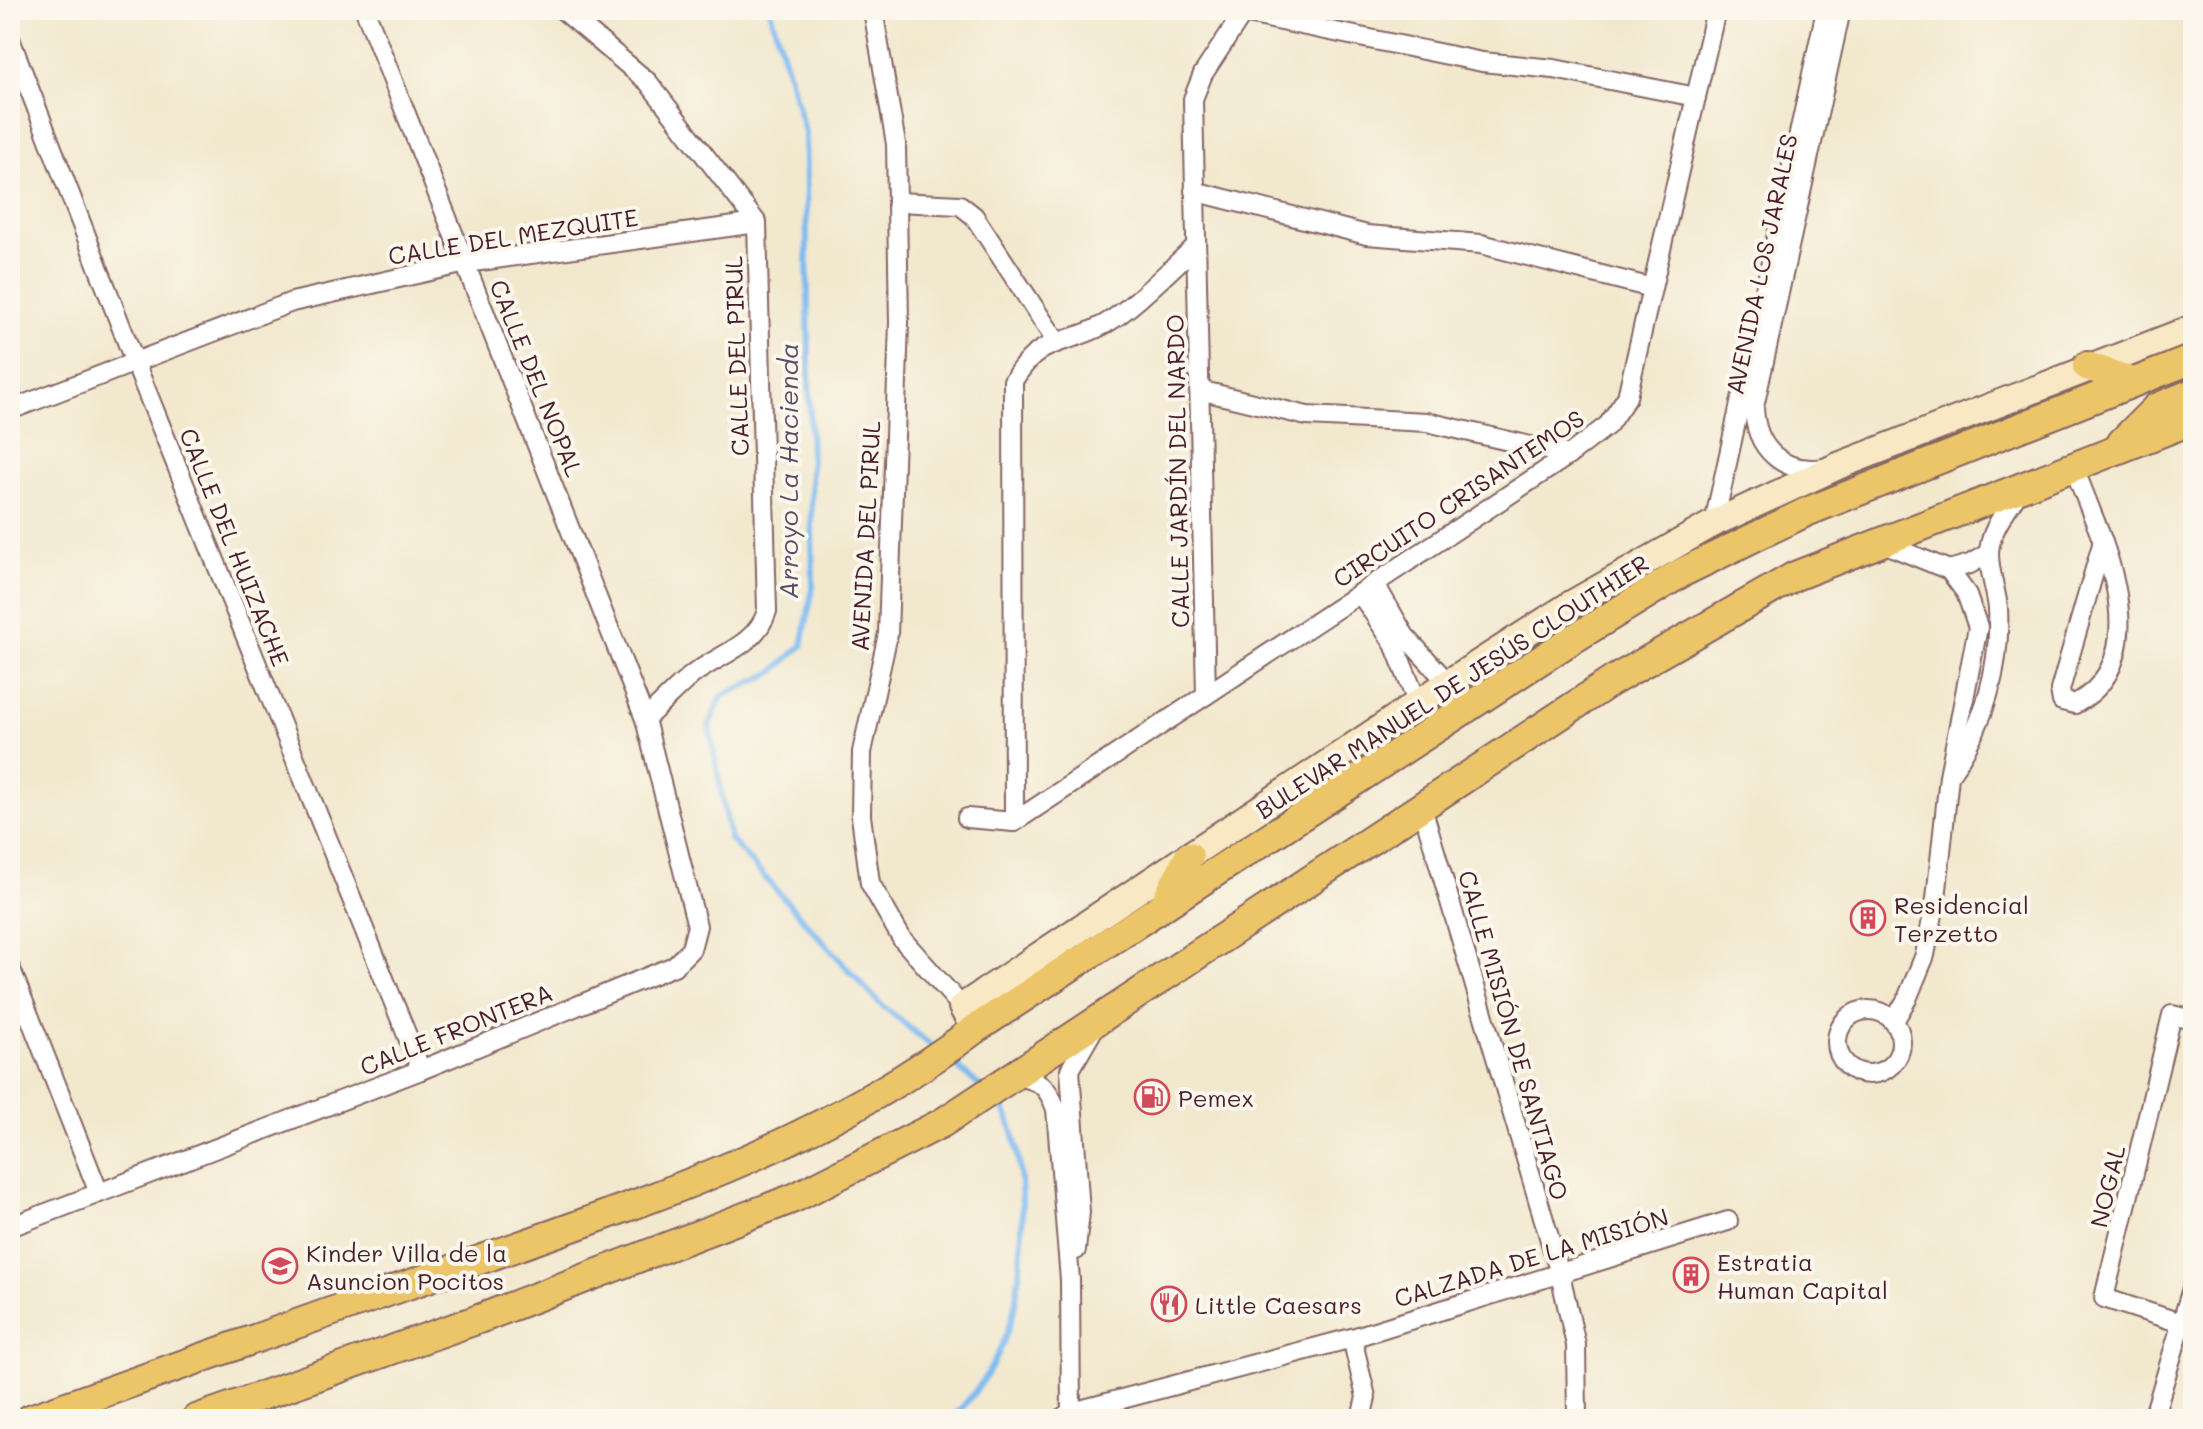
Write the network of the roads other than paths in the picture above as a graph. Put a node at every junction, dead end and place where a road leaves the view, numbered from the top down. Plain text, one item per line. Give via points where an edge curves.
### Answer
1 (365, 10) edge
2 (563, 10) edge
3 (873, 10) edge
4 (886, 10) edge
5 (1716, 10) edge
6 (1826, 10) edge
7 (1841, 10) edge
8 (1244, 12) edge
9 (10, 39) edge
10 (885, 82) junction
11 (1696, 97) junction
12 (1194, 191) junction
13 (897, 202) junction
14 (757, 223) junction
15 (1195, 247) junction
16 (466, 263) junction
17 (1652, 288) junction
18 (2193, 328) edge
19 (1056, 341) junction
20 (2193, 359) edge
21 (136, 365) junction
22 (2087, 366) junction
23 (2130, 381) junction
24 (1199, 390) junction
25 (2193, 393) edge
26 (10, 410) edge
27 (2193, 420) edge
28 (2110, 454) junction
29 (1569, 455) junction
30 (1838, 466) junction
31 (2074, 468) junction
32 (2021, 488) junction
33 (1714, 523) junction
34 (2103, 541) junction
35 (1883, 543) junction
36 (1989, 553) junction
37 (1949, 570) junction
38 (1368, 588) junction
39 (1448, 683) junction
40 (1206, 695) junction
41 (1418, 704) junction
42 (645, 719) junction
43 (1949, 776) junction
44 (1422, 807) junction
45 (967, 818) dead end
46 (1014, 822) junction
47 (1189, 856) junction
48 (1162, 908) junction
49 (10, 967) edge
50 (1104, 1015) junction
51 (2193, 1020) edge
52 (1894, 1021) dead end
53 (964, 1027) junction
54 (421, 1070) junction
55 (1015, 1076) junction
56 (99, 1193) junction
57 (1728, 1221) dead end
58 (10, 1227) edge
59 (1560, 1274) junction
60 (1070, 1280) junction
61 (2193, 1285) edge
62 (2187, 1326) edge
63 (1352, 1338) junction
64 (1067, 1417) edge
65 (30, 1419) edge
66 (196, 1419) edge
67 (1361, 1419) edge
68 (1577, 1419) edge
69 (2153, 1419) edge

1 - 16 street, CALLE DEL NOPAL
2 - 14 street, CALLE DEL PIRUL via 648,82
3 - 10 street
4 - 10 street
5 - 11 street, CIRCUITO CRISANTEMOS
6 - 33 street, AVENIDA LOS JARALES
7 - 30 street, AVENIDA LOS JARALES via 1754,407 1757,432 1774,456 1796,469
8 - 11 street via 1482,62 1554,69
8 - 12 street via 1203,74 1193,99
9 - 21 street, CALLE DEL HUIZACHE
10 - 13 street, AVENIDA DEL PIRUL via 896,144
11 - 17 street, CIRCUITO CRISANTEMOS
12 - 15 street
12 - 17 street via 1367,235 1481,244
13 - 19 street via 960,205 974,216
13 - 53 street, AVENIDA DEL PIRUL via 899,323 888,634 862,752 861,816 870,883
14 - 16 street, CALLE DEL MEZQUITE
14 - 42 street, CALLE DEL PIRUL via 767,611 753,636 692,675
15 - 19 street via 1105,324
15 - 24 street, CALLE JARDÍN DEL NARDO
16 - 21 street, CALLE DEL MEZQUITE via 292,302
16 - 42 street, CALLE DEL NOPAL
17 - 29 street, CIRCUITO CRISANTEMOS via 1620,412
18 - 22 street, BULEVAR MANUEL DE JESÚS CLOUTHIER
19 - 46 street via 1028,357 1013,381
20 - 23 main road
21 - 26 street, CALLE DEL MEZQUITE
21 - 54 street, CALLE DEL HUIZACHE
22 - 23 main road
22 - 30 street, BULEVAR MANUEL DE JESÚS CLOUTHIER
23 - 48 main road via 1806,512 1681,573
24 - 29 street via 1307,416 1427,422
24 - 40 street, CALLE JARDÍN DEL NARDO
25 - 28 main road via 2156,408
27 - 28 main road
28 - 31 main road
29 - 38 street, CIRCUITO CRISANTEMOS
30 - 33 street, BULEVAR MANUEL DE JESÚS CLOUTHIER
31 - 32 main road
31 - 34 street
32 - 35 main road
32 - 36 street via 1997,526
33 - 39 street, BULEVAR MANUEL DE JESÚS CLOUTHIER via 1573,603
34 - 34 street via 2114,571 2122,626 2113,666 2094,694 2075,704 2062,701 2060,690
35 - 37 street
35 - 44 main road via 1795,576 1612,681
36 - 37 street
36 - 43 street via 1998,610 1997,648 1974,739
37 - 43 street via 1966,593 1978,627
38 - 39 street
38 - 40 street, CIRCUITO CRISANTEMOS
38 - 41 street
39 - 41 street, BULEVAR MANUEL DE JESÚS CLOUTHIER
40 - 46 street, CIRCUITO CRISANTEMOS
41 - 47 street, BULEVAR MANUEL DE JESÚS CLOUTHIER
42 - 54 street, CALLE FRONTERA via 697,926 691,949 674,966
43 - 52 street via 1925,955
44 - 50 main road
44 - 59 street, CALLE MISIÓN DE SANTIAGO
45 - 46 street
47 - 48 main road
47 - 53 street, BULEVAR MANUEL DE JESÚS CLOUTHIER
48 - 53 main road
49 - 56 street
50 - 55 main road
50 - 60 street via 1070,1070 1080,1212
51 - 62 street, NOGAL via 2172,1015 2104,1298
53 - 65 main road via 900,1081 768,1152 567,1229
54 - 56 street, CALLE FRONTERA
55 - 60 street via 1037,1080 1049,1089 1056,1109
55 - 66 main road via 942,1123 794,1198 479,1319
56 - 58 street, CALLE FRONTERA
57 - 59 street, CALZADA DE LA MISIÓN
59 - 63 street, CALZADA DE LA MISIÓN
59 - 68 street, CALLE MISIÓN DE SANTIAGO via 1576,1345
60 - 64 street
61 - 62 street
62 - 69 street
63 - 64 street, CALZADA DE LA MISIÓN
63 - 67 street via 1366,1397

